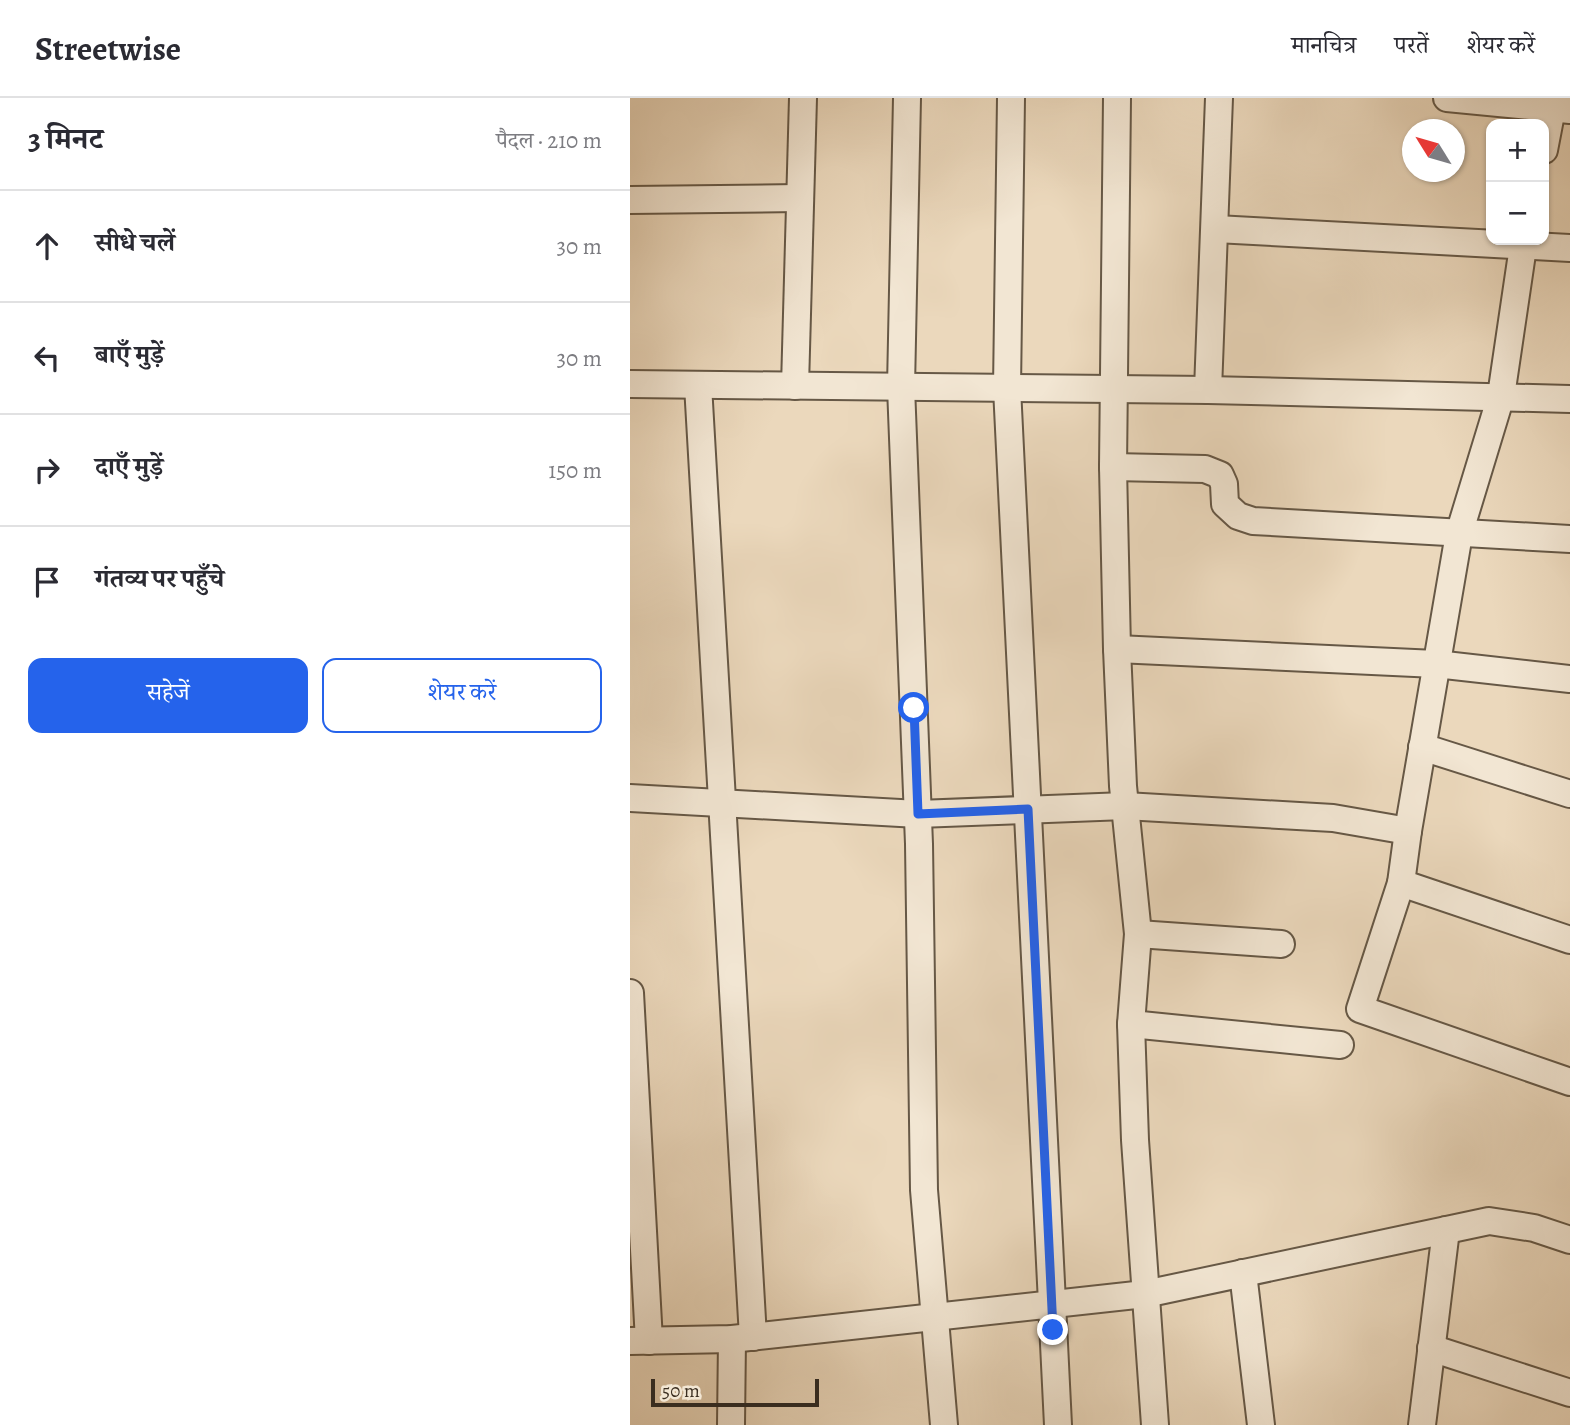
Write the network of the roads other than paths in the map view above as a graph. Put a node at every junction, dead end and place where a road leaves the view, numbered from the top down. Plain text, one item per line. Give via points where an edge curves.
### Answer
1 (803, 98) edge
2 (906, 98) edge
3 (1011, 98) edge
4 (1117, 98) edge
5 (1219, 98) edge
6 (1447, 98) edge
7 (1559, 105) edge
8 (1549, 135) edge
9 (799, 198) junction
10 (630, 200) edge
11 (1216, 229) junction
12 (1486, 241) edge
13 (1523, 245) edge
14 (1542, 245) edge
15 (1570, 248) edge
16 (630, 384) edge
17 (698, 385) junction
18 (795, 386) junction
19 (901, 387) junction
20 (1007, 388) junction
21 (1114, 389) junction
22 (1208, 390) junction
23 (1501, 396) junction
24 (1570, 399) edge
25 (1113, 467) junction
26 (1459, 534) junction
27 (1570, 539) edge
28 (1117, 649) junction
29 (1436, 664) junction
30 (1570, 679) edge
31 (1422, 747) junction
32 (1570, 794) edge
33 (630, 798) edge
34 (722, 803) junction
35 (1125, 806) junction
36 (1028, 809) junction
37 (918, 814) junction
38 (1408, 831) junction
39 (1401, 883) junction
40 (1138, 934) junction
41 (1570, 940) edge
42 (1282, 944) dead end
43 (630, 993) edge
44 (1131, 1024) junction
45 (1340, 1045) dead end
46 (1570, 1082) edge
47 (1446, 1230) junction
48 (1570, 1240) edge
49 (1243, 1273) junction
50 (1145, 1294) junction
51 (1052, 1306) junction
52 (936, 1319) junction
53 (743, 1338) junction
54 (639, 1341) edge
55 (1431, 1348) junction
56 (1570, 1393) edge
57 (731, 1425) edge
58 (944, 1425) edge
59 (1058, 1425) edge
60 (1155, 1425) edge
61 (1261, 1425) edge
62 (1422, 1425) edge

1 - 9 street
2 - 19 street
3 - 20 street
4 - 21 street
5 - 11 street
6 - 7 street
7 - 8 street
9 - 10 street
9 - 18 street
11 - 12 street
11 - 22 street
13 - 23 street
14 - 15 street
16 - 17 street
17 - 18 street
17 - 34 street
18 - 19 street
19 - 20 street
19 - 37 street
20 - 21 street
20 - 36 street
21 - 22 street
21 - 25 street
22 - 23 street
23 - 24 street
23 - 26 street
25 - 26 street via 1205,470 1220,475 1225,504 1238,516 1253,521
25 - 28 street
26 - 27 street
26 - 29 street
28 - 29 street
28 - 35 street
29 - 30 street
29 - 31 street
31 - 32 street
31 - 38 street
33 - 34 street
34 - 37 street
34 - 53 street
35 - 36 street
35 - 38 street via 1333,818
35 - 40 street
36 - 37 street
36 - 51 street
37 - 52 street via 924,1189
38 - 39 street
39 - 41 street
39 - 46 street via 1360,1009
40 - 42 street
40 - 44 street
43 - 54 street
44 - 45 street
44 - 50 street
47 - 48 street via 1489,1221
47 - 49 street
47 - 55 street
49 - 50 street
49 - 61 street
50 - 51 street
50 - 60 street
51 - 52 street
51 - 59 street
52 - 53 street
52 - 58 street
53 - 54 street
53 - 57 street
55 - 56 street
55 - 62 street

